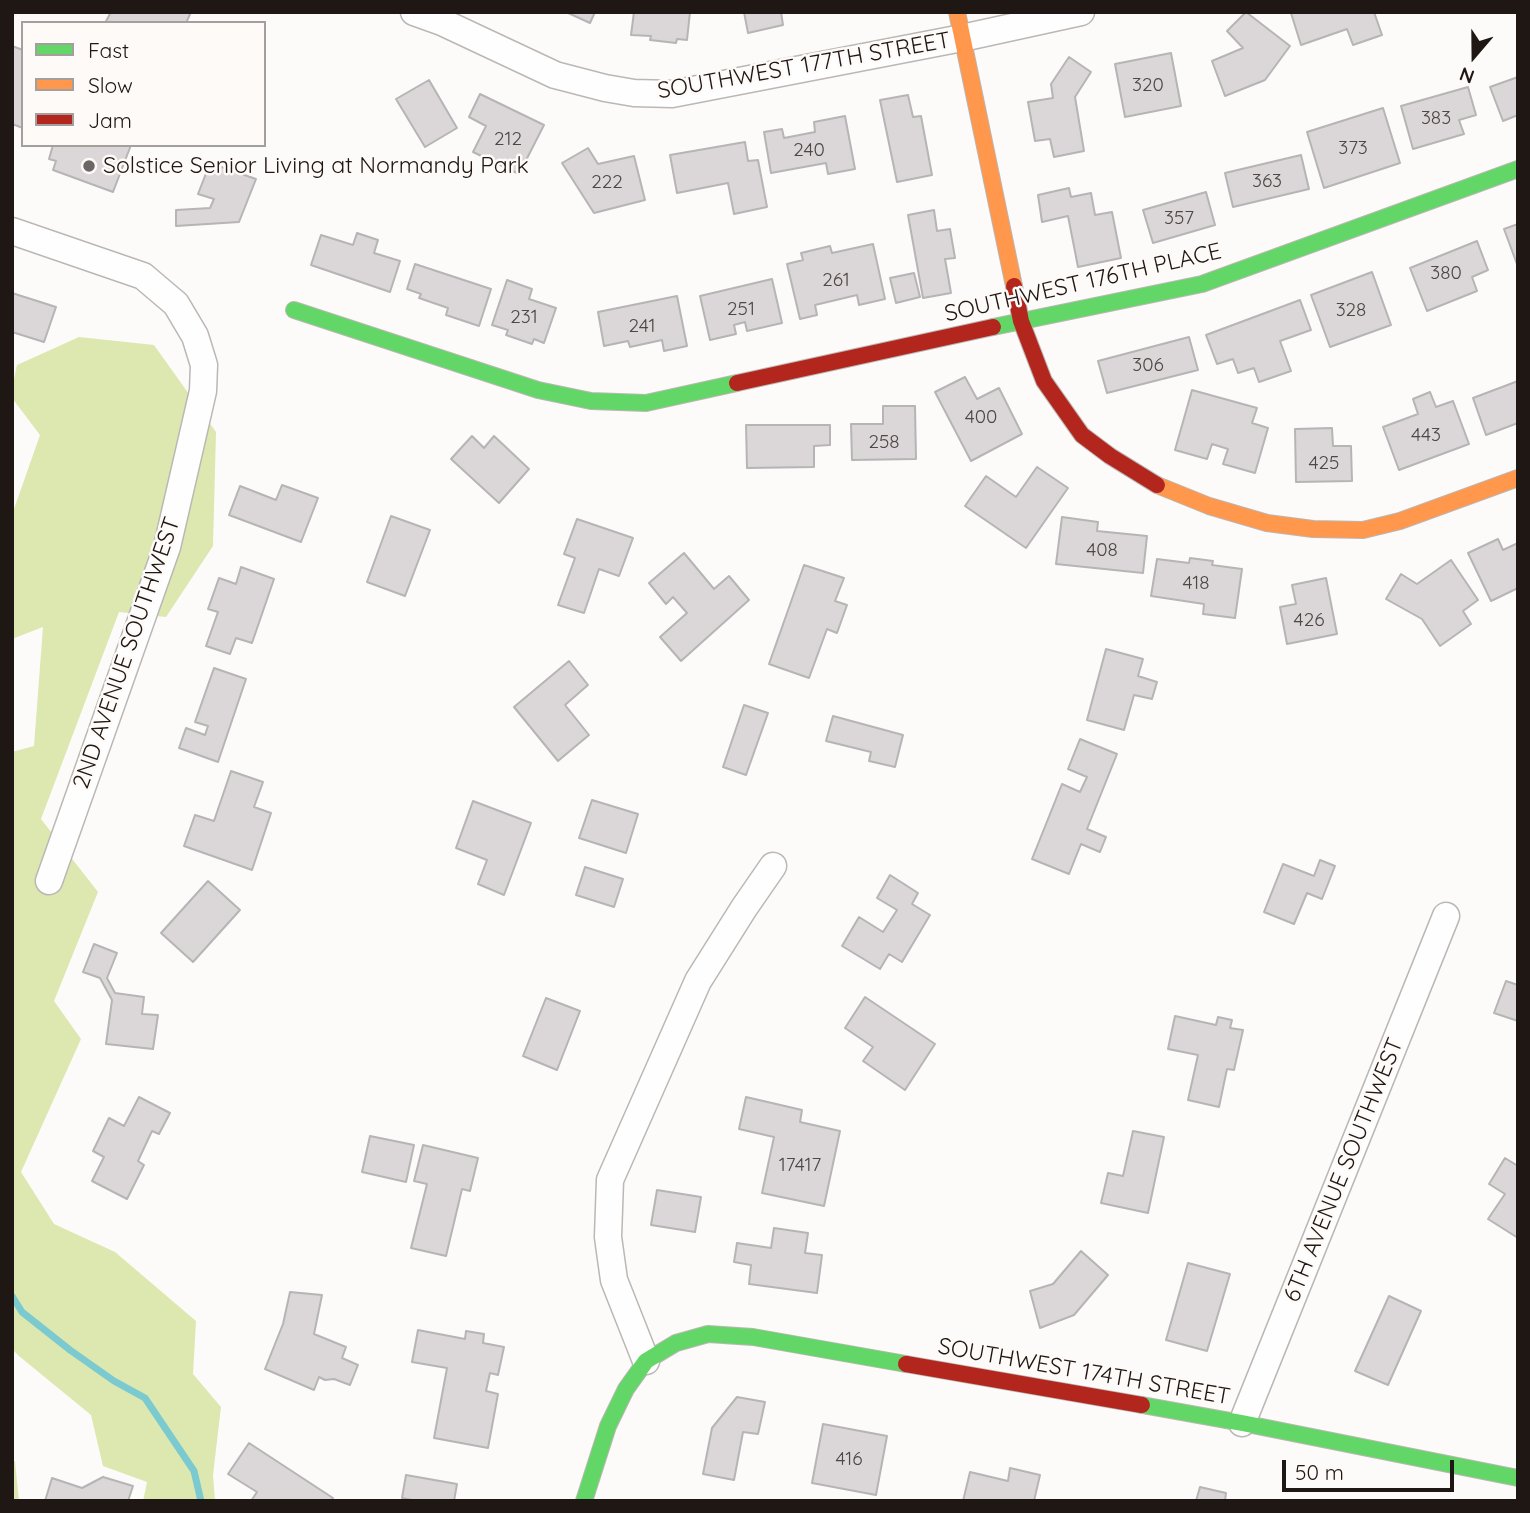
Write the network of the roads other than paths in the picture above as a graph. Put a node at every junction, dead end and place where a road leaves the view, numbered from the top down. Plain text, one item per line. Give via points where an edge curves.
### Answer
1 (414, 12) edge
2 (957, 12) edge
3 (1081, 12) edge
4 (962, 38) junction
5 (1518, 169) edge
6 (12, 231) edge
7 (294, 310) dead end
8 (1021, 321) junction
9 (1518, 478) edge
10 (773, 866) dead end
11 (49, 881) dead end
12 (1446, 916) dead end
13 (646, 1361) junction
14 (1242, 1423) junction
15 (1518, 1478) edge
16 (584, 1501) edge

1 - 4 street, SOUTHWEST 177TH STREET via 555,75 634,93 673,94
2 - 4 street
3 - 4 street, SOUTHWEST 177TH STREET
4 - 8 street
5 - 8 street, SOUTHWEST 176TH PLACE via 1202,284
6 - 11 street, 2ND AVENUE SOUTHWEST via 143,276 176,304 195,336 204,365 203,391 167,547
7 - 8 street, SOUTHWEST 176TH PLACE via 538,390 591,401 646,403
8 - 9 street via 1044,381 1082,435 1159,486 1209,506 1267,523 1363,530
10 - 13 street via 698,981 610,1180 608,1237 614,1280
12 - 14 street, 6TH AVENUE SOUTHWEST
13 - 14 street, SOUTHWEST 174TH STREET via 676,1343 708,1334 753,1337
13 - 16 street via 608,1426
14 - 15 street, SOUTHWEST 174TH STREET

